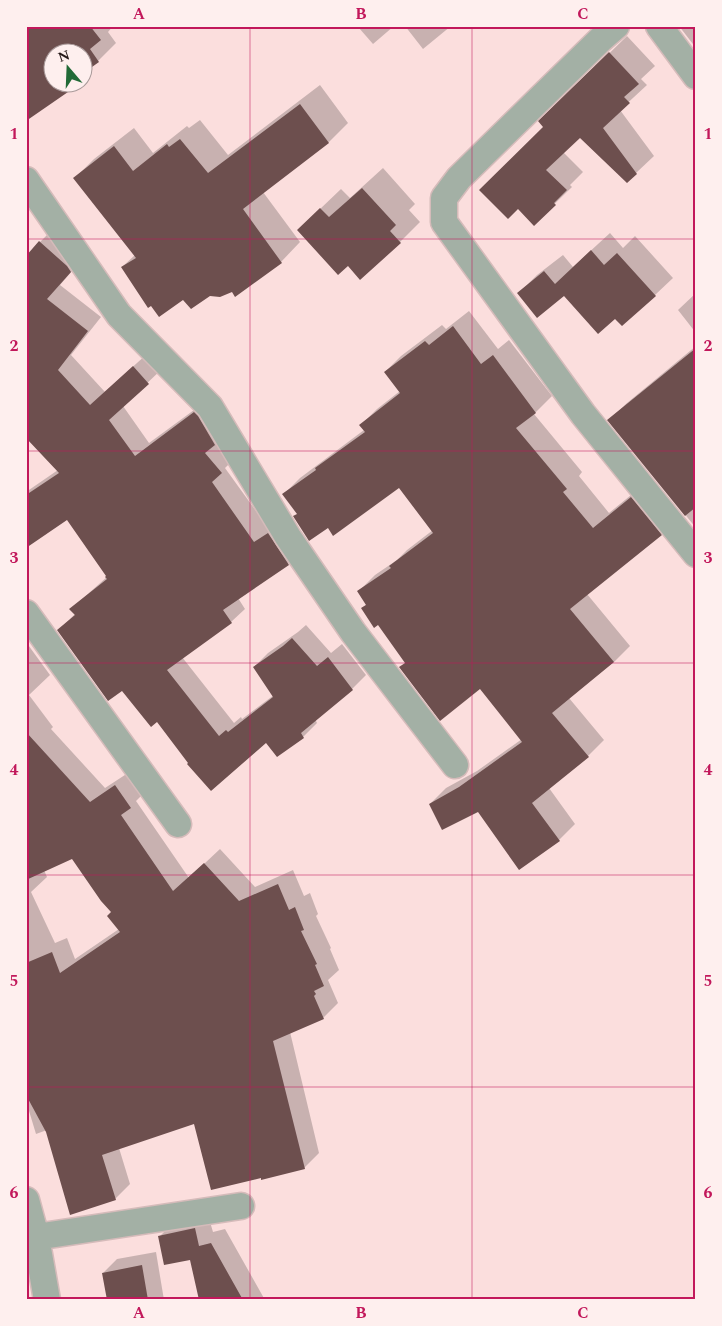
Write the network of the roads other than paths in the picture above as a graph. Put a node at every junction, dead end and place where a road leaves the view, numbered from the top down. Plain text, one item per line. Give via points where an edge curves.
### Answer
1 (616, 26) edge
2 (659, 26) edge
3 (696, 76) edge
4 (26, 180) edge
5 (696, 554) edge
6 (26, 613) edge
7 (455, 765) dead end
8 (178, 824) dead end
9 (26, 1200) edge
10 (241, 1206) dead end
11 (36, 1237) junction
12 (47, 1300) edge

1 - 5 street via 460,178 444,198 444,222 583,414
2 - 3 street
4 - 7 street via 119,315 210,407 294,545 353,632
6 - 8 street
9 - 11 street
10 - 11 street
11 - 12 street

